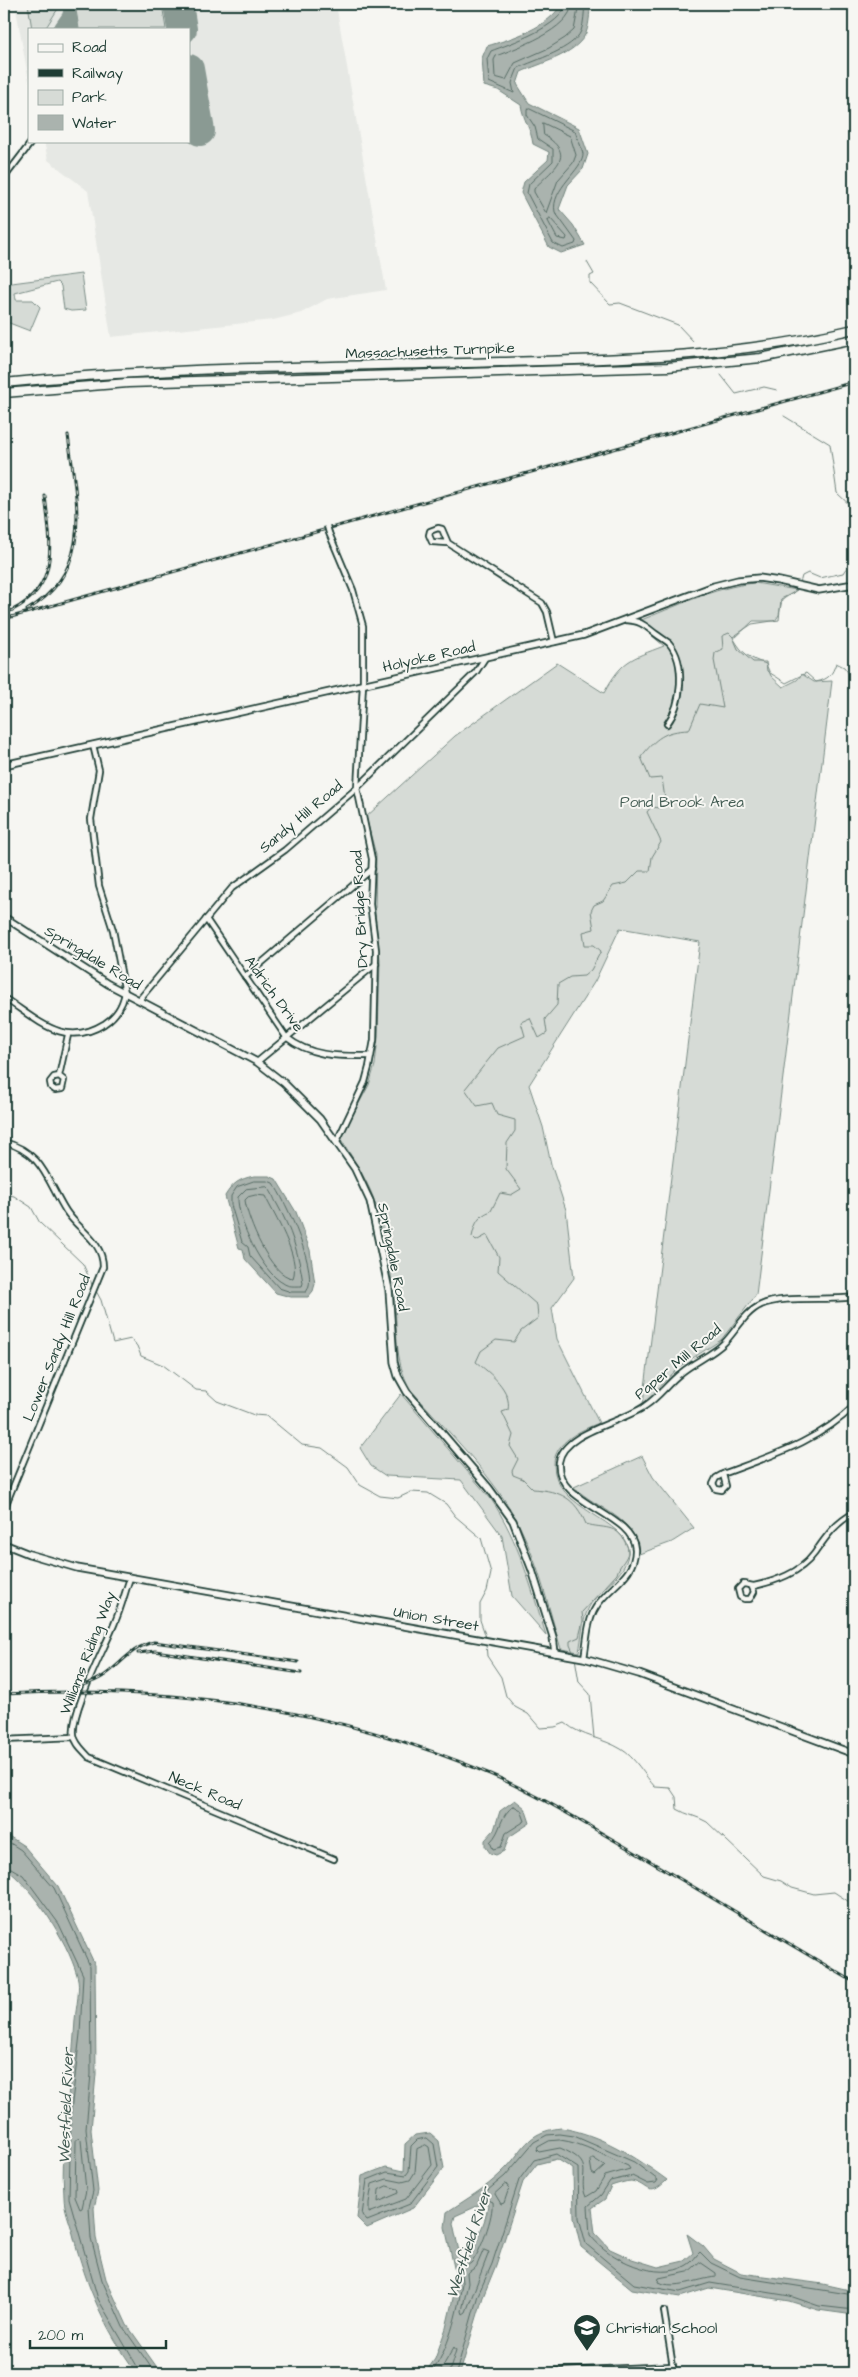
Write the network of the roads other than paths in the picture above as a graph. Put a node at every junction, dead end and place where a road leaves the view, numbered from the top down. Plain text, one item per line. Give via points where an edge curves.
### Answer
1 (30, 144) dead end
2 (4, 178) edge
3 (854, 329) edge
4 (854, 339) edge
5 (4, 383) edge
6 (4, 393) edge
7 (327, 526) dead end
8 (448, 543) junction
9 (854, 584) edge
10 (625, 620) junction
11 (554, 642) junction
12 (485, 658) junction
13 (363, 685) junction
14 (667, 724) dead end
15 (93, 745) junction
16 (4, 765) edge
17 (357, 788) junction
18 (372, 869) junction
19 (4, 917) edge
20 (206, 919) junction
21 (376, 964) junction
22 (245, 977) junction
23 (125, 993) junction
24 (4, 998) edge
25 (139, 1000) junction
26 (68, 1034) junction
27 (286, 1037) junction
28 (372, 1056) junction
29 (257, 1062) junction
30 (59, 1076) dead end
31 (336, 1140) junction
32 (4, 1142) edge
33 (854, 1297) edge
34 (854, 1406) edge
35 (723, 1474) dead end
36 (4, 1509) edge
37 (854, 1513) edge
38 (4, 1544) edge
39 (130, 1578) junction
40 (752, 1587) dead end
41 (555, 1653) junction
42 (584, 1658) junction
43 (74, 1737) junction
44 (4, 1740) edge
45 (854, 1754) edge
46 (334, 1859) dead end
47 (664, 2311) dead end
48 (673, 2366) junction
49 (517, 2373) edge
50 (674, 2373) edge

1 - 2 street
3 - 5 highway, Massachusetts Turnpike via 766,347 675,357 163,372
4 - 6 highway, Massachusetts Turnpike via 761,358 668,367 138,383
7 - 13 street, Dry Bridge Road, bridge via 353,590 362,622
8 - 8 street via 442,530 430,531 432,542
8 - 11 street via 542,603
9 - 10 street, Holyoke Road via 819,590 759,578 738,580
10 - 11 street, Holyoke Road
10 - 14 street via 638,621 646,626 668,642 676,655 680,672 678,693
11 - 12 street, Holyoke Road
12 - 13 street, Holyoke Road
12 - 17 street, Sandy Hill Road via 476,672
13 - 15 street, Holyoke Road
13 - 17 street, Dry Bridge Road
15 - 16 street, Holyoke Road
15 - 23 street via 99,770 91,819 99,886 114,934
17 - 18 street, Dry Bridge Road
17 - 20 street, Sandy Hill Road via 285,850 240,881
18 - 21 street, Dry Bridge Road via 370,904
18 - 22 street
19 - 23 street, Springdale Road
20 - 22 street, Aldrich Drive
20 - 25 street, Sandy Hill Road
21 - 27 street
21 - 28 street, Dry Bridge Road
22 - 27 street, Aldrich Drive
23 - 25 street, Springdale Road
23 - 26 street via 120,1009 106,1022 90,1031
24 - 26 street via 54,1030
25 - 29 street, Springdale Road
26 - 30 street
27 - 28 street, Aldrich Drive via 318,1054
27 - 29 street
28 - 31 street, Dry Bridge Road via 365,1082
29 - 31 street, Springdale Road via 284,1083
31 - 41 street, Springdale Road via 359,1176 370,1201 388,1290 393,1356 398,1376 407,1392 513,1521 532,1570
32 - 36 street, Lower Sandy Hill Road via 27,1152 44,1170 65,1210 99,1247 103,1256 92,1296
33 - 42 street, Paper Mill Road via 780,1300 760,1305 724,1343 679,1374 644,1407 596,1429 567,1447 559,1464 566,1484 584,1502 624,1528 635,1548 634,1561 628,1572 595,1608
34 - 35 street via 812,1439
37 - 40 street via 835,1526 801,1568 785,1577
38 - 39 street, Union Street via 77,1568
39 - 41 street, Union Street
39 - 43 street, Williams Riding Way via 116,1621 78,1710
41 - 42 street, Union Street
42 - 45 street, Union Street via 690,1692
43 - 44 street
43 - 46 street, Neck Road via 89,1757
47 - 48 street
48 - 49 street
48 - 50 street

